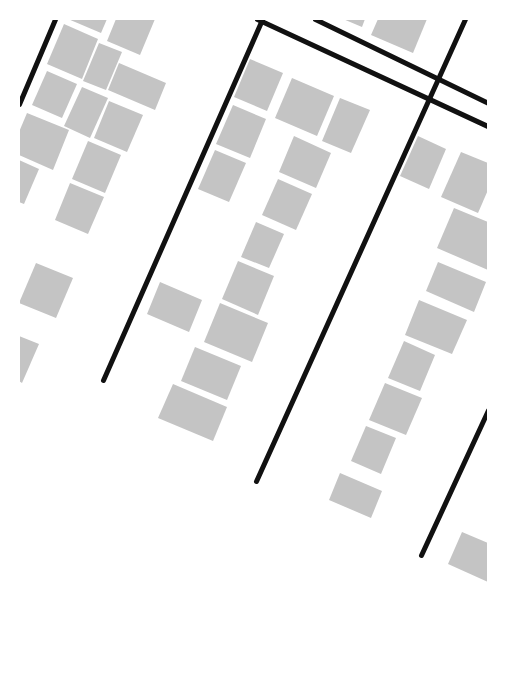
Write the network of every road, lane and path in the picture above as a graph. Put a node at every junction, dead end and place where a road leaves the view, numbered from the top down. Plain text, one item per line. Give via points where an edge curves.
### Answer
1 (55, 19) edge
2 (260, 19) edge
3 (315, 19) edge
4 (465, 19) edge
5 (437, 78) junction
6 (428, 97) junction
7 (488, 103) edge
8 (19, 104) edge
9 (488, 126) edge
10 (103, 380) dead end
11 (488, 410) edge
12 (256, 481) dead end
13 (421, 555) dead end

1 - 8 street
2 - 6 street
2 - 10 street
3 - 5 street
4 - 5 street
5 - 6 street
5 - 7 street
6 - 9 street
6 - 12 street
11 - 13 street

